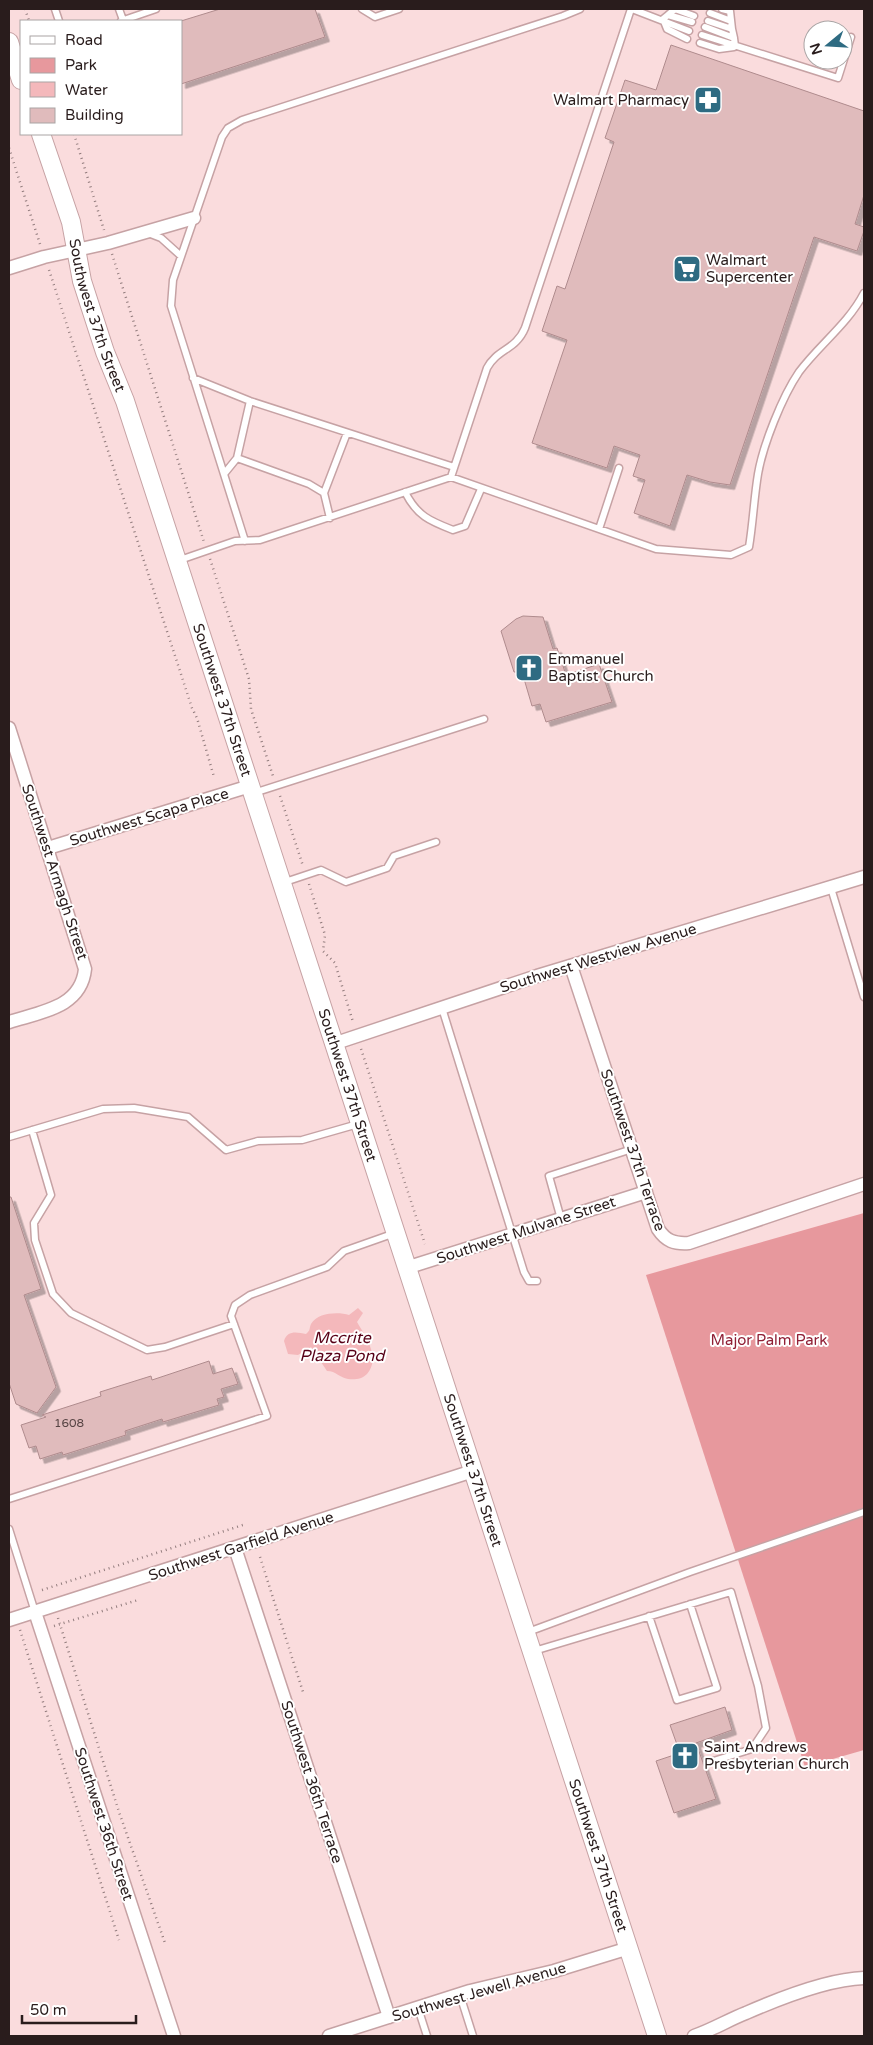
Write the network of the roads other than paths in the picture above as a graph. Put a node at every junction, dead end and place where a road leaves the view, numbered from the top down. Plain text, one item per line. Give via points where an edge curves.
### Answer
1 (156, 9) edge
2 (362, 9) edge
3 (399, 9) edge
4 (580, 9) edge
5 (631, 9) edge
6 (675, 9) edge
7 (722, 9) edge
8 (710, 13) dead end
9 (665, 17) junction
10 (125, 20) edge
11 (731, 21) junction
12 (732, 29) junction
13 (690, 31) dead end
14 (702, 36) dead end
15 (734, 38) junction
16 (687, 39) dead end
17 (9, 42) edge
18 (700, 43) dead end
19 (735, 46) junction
20 (18, 59) edge
21 (803, 67) edge
22 (812, 70) edge
23 (840, 70) edge
24 (20, 73) edge
25 (42, 135) edge
26 (194, 218) junction
27 (144, 232) junction
28 (76, 250) junction
29 (181, 256) junction
30 (9, 268) edge
31 (864, 293) edge
32 (193, 378) junction
33 (250, 401) junction
34 (347, 433) junction
35 (237, 458) junction
36 (454, 467) junction
37 (619, 468) dead end
38 (224, 474) junction
39 (450, 477) junction
40 (481, 489) junction
41 (405, 492) junction
42 (324, 493) junction
43 (330, 518) junction
44 (599, 529) junction
45 (245, 541) junction
46 (176, 562) junction
47 (484, 719) dead end
48 (9, 728) edge
49 (251, 790) junction
50 (436, 842) dead end
51 (48, 848) junction
52 (863, 880) edge
53 (281, 883) junction
54 (831, 888) junction
55 (571, 966) junction
56 (864, 997) edge
57 (442, 1008) junction
58 (9, 1022) edge
59 (333, 1044) junction
60 (359, 1124) junction
61 (32, 1130) junction
62 (9, 1137) edge
63 (632, 1149) junction
64 (864, 1184) edge
65 (646, 1192) junction
66 (561, 1219) junction
67 (395, 1233) junction
68 (512, 1234) junction
69 (406, 1268) junction
70 (537, 1282) dead end
71 (234, 1324) junction
72 (473, 1471) junction
73 (9, 1499) edge
74 (864, 1512) edge
75 (9, 1529) edge
76 (235, 1548) junction
77 (690, 1604) junction
78 (35, 1612) junction
79 (649, 1616) junction
80 (13, 1619) edge
81 (527, 1633) junction
82 (533, 1652) junction
83 (707, 1763) dead end
84 (629, 1948) junction
85 (864, 1978) edge
86 (460, 1995) junction
87 (418, 2008) junction
88 (389, 2017) junction
89 (174, 2036) edge
90 (329, 2036) edge
91 (427, 2036) edge
92 (473, 2036) edge
93 (657, 2036) edge
94 (694, 2036) edge

1 - 10 lane
2 - 3 lane via 375,17
4 - 26 lane via 236,122 222,137
5 - 9 lane
5 - 36 lane via 523,333 516,344 497,355 487,368
6 - 9 lane
6 - 9 lane via 693,19
7 - 11 lane via 730,11
8 - 11 lane
9 - 13 lane
9 - 16 lane via 667,29
11 - 12 lane
12 - 15 lane
12 - 15 lane via 706,24
14 - 19 lane
15 - 19 lane
17 - 20 main road
18 - 19 lane via 719,50
19 - 21 lane
20 - 24 main road
22 - 23 lane via 838,78
25 - 28 main road, Southwest 37th Street via 71,222
26 - 27 street
26 - 29 lane
27 - 28 street
27 - 29 lane via 161,238
28 - 30 street
28 - 46 main road, Southwest 37th Street via 82,281 125,401
29 - 32 lane via 171,306
31 - 44 lane via 856,309 798,374 770,431 758,474 749,546 731,555 656,549
32 - 33 lane
32 - 38 lane
33 - 34 lane
33 - 35 lane
34 - 36 lane
34 - 42 lane
35 - 38 lane
35 - 42 lane via 309,484
36 - 39 lane
37 - 44 lane
38 - 45 lane
39 - 40 lane
39 - 41 lane
40 - 41 lane via 465,526 454,530 431,521 413,508
40 - 44 lane
41 - 43 lane
42 - 43 lane
43 - 45 lane via 260,540
45 - 46 lane via 234,541
46 - 49 main road, Southwest 37th Street
47 - 49 lane via 276,786
48 - 51 street, Southwest Armagh Street
49 - 51 street, Southwest Scapa Place
49 - 53 main road, Southwest 37th Street
50 - 53 lane via 394,856 387,868 346,882 321,870
51 - 58 street, Southwest Armagh Street via 84,961 84,976 81,987 66,1003
52 - 54 street, Southwest Westview Avenue
53 - 59 main road, Southwest 37th Street
54 - 55 street, Southwest Westview Avenue
54 - 56 lane
55 - 57 street, Southwest Westview Avenue
55 - 63 street, Southwest 37th Terrace
57 - 59 street, Southwest Westview Avenue
57 - 68 lane
59 - 60 main road, Southwest 37th Street
60 - 61 lane via 302,1140 258,1142 226,1150 188,1117 134,1108 104,1109
60 - 67 main road, Southwest 37th Street
61 - 62 lane
61 - 71 lane via 51,1195 34,1223 36,1240 54,1294 71,1313 147,1350
63 - 65 street, Southwest 37th Terrace
63 - 66 lane via 549,1176
64 - 65 street, Southwest 37th Terrace via 680,1244 671,1242 658,1229
65 - 66 street, Southwest Mulvane Street
66 - 68 street, Southwest Mulvane Street
67 - 69 main road, Southwest 37th Street
67 - 71 lane via 344,1251 327,1266 250,1295 235,1305 231,1316
68 - 69 street, Southwest Mulvane Street
68 - 70 lane via 524,1272 529,1281
69 - 72 main road, Southwest 37th Street
71 - 73 lane via 267,1416
72 - 76 street, Southwest Garfield Avenue
72 - 81 main road, Southwest 37th Street
74 - 81 lane
75 - 78 lane
76 - 78 street, Southwest Garfield Avenue
76 - 88 street, Southwest 36th Terrace
77 - 79 lane
77 - 79 lane via 717,1688 677,1700
77 - 83 lane via 731,1592 758,1686 766,1728 752,1749
78 - 80 street, Southwest Garfield Avenue
78 - 89 street, Southwest 36th Street
79 - 82 lane
81 - 82 main road, Southwest 37th Street
82 - 84 main road, Southwest 37th Street
84 - 86 street, Southwest Jewell Avenue
84 - 93 main road, Southwest 37th Street
85 - 94 street via 852,1978 814,1989
86 - 87 street, Southwest Jewell Avenue
86 - 92 lane
87 - 88 street, Southwest Jewell Avenue
87 - 91 lane
88 - 90 street, Southwest Jewell Avenue

